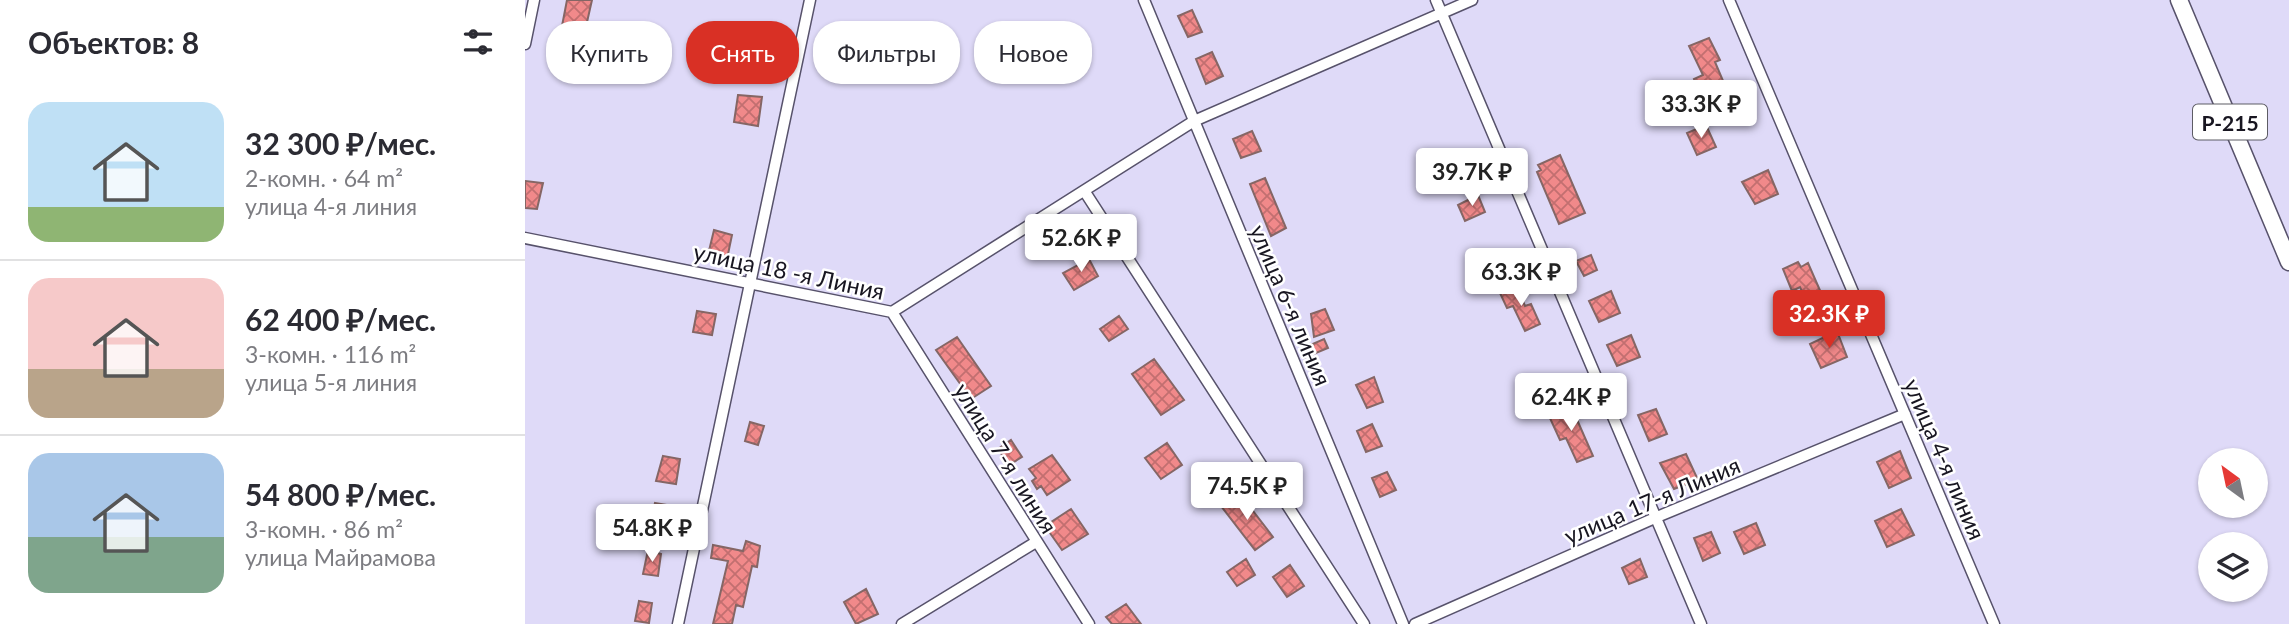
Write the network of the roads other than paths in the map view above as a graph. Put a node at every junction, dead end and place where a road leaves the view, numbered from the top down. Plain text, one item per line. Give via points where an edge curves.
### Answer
1 (534, 0) edge
2 (810, 0) edge
3 (1144, 0) edge
4 (1436, 0) edge
5 (1472, 0) edge
6 (1729, 0) edge
7 (2179, 0) edge
8 (1441, 13) junction
9 (525, 44) edge
10 (1194, 121) junction
11 (1085, 192) junction
12 (525, 237) edge
13 (2285, 242) edge
14 (2289, 262) edge
15 (749, 281) junction
16 (892, 312) junction
17 (1905, 414) junction
18 (1657, 517) junction
19 (1036, 542) junction
20 (678, 624) edge
21 (901, 624) edge
22 (1089, 624) edge
23 (1364, 624) edge
24 (1403, 624) edge
25 (1415, 624) edge
26 (1701, 624) edge
27 (1994, 624) edge

1 - 9 street
2 - 15 street
3 - 10 street, улица 6-я линия
4 - 8 street
5 - 8 street, улица 18 -я Линия
6 - 17 street, улица 4-я линия
7 - 13 highway, Р-215
8 - 10 street, улица 18 -я Линия
8 - 18 street
10 - 11 street, улица 18 -я Линия
10 - 24 street, улица 6-я линия
11 - 16 street, улица 18 -я Линия
11 - 23 street
12 - 15 street, улица 18 -я Линия
13 - 14 highway, Р-215
15 - 16 street, улица 18 -я Линия
15 - 20 street
16 - 19 street, улица 7-я линия
17 - 18 street, улица 17-я Линия
17 - 27 street, улица 4-я линия
18 - 25 street, улица 17-я Линия
18 - 26 street
19 - 21 street
19 - 22 street, улица 7-я линия

